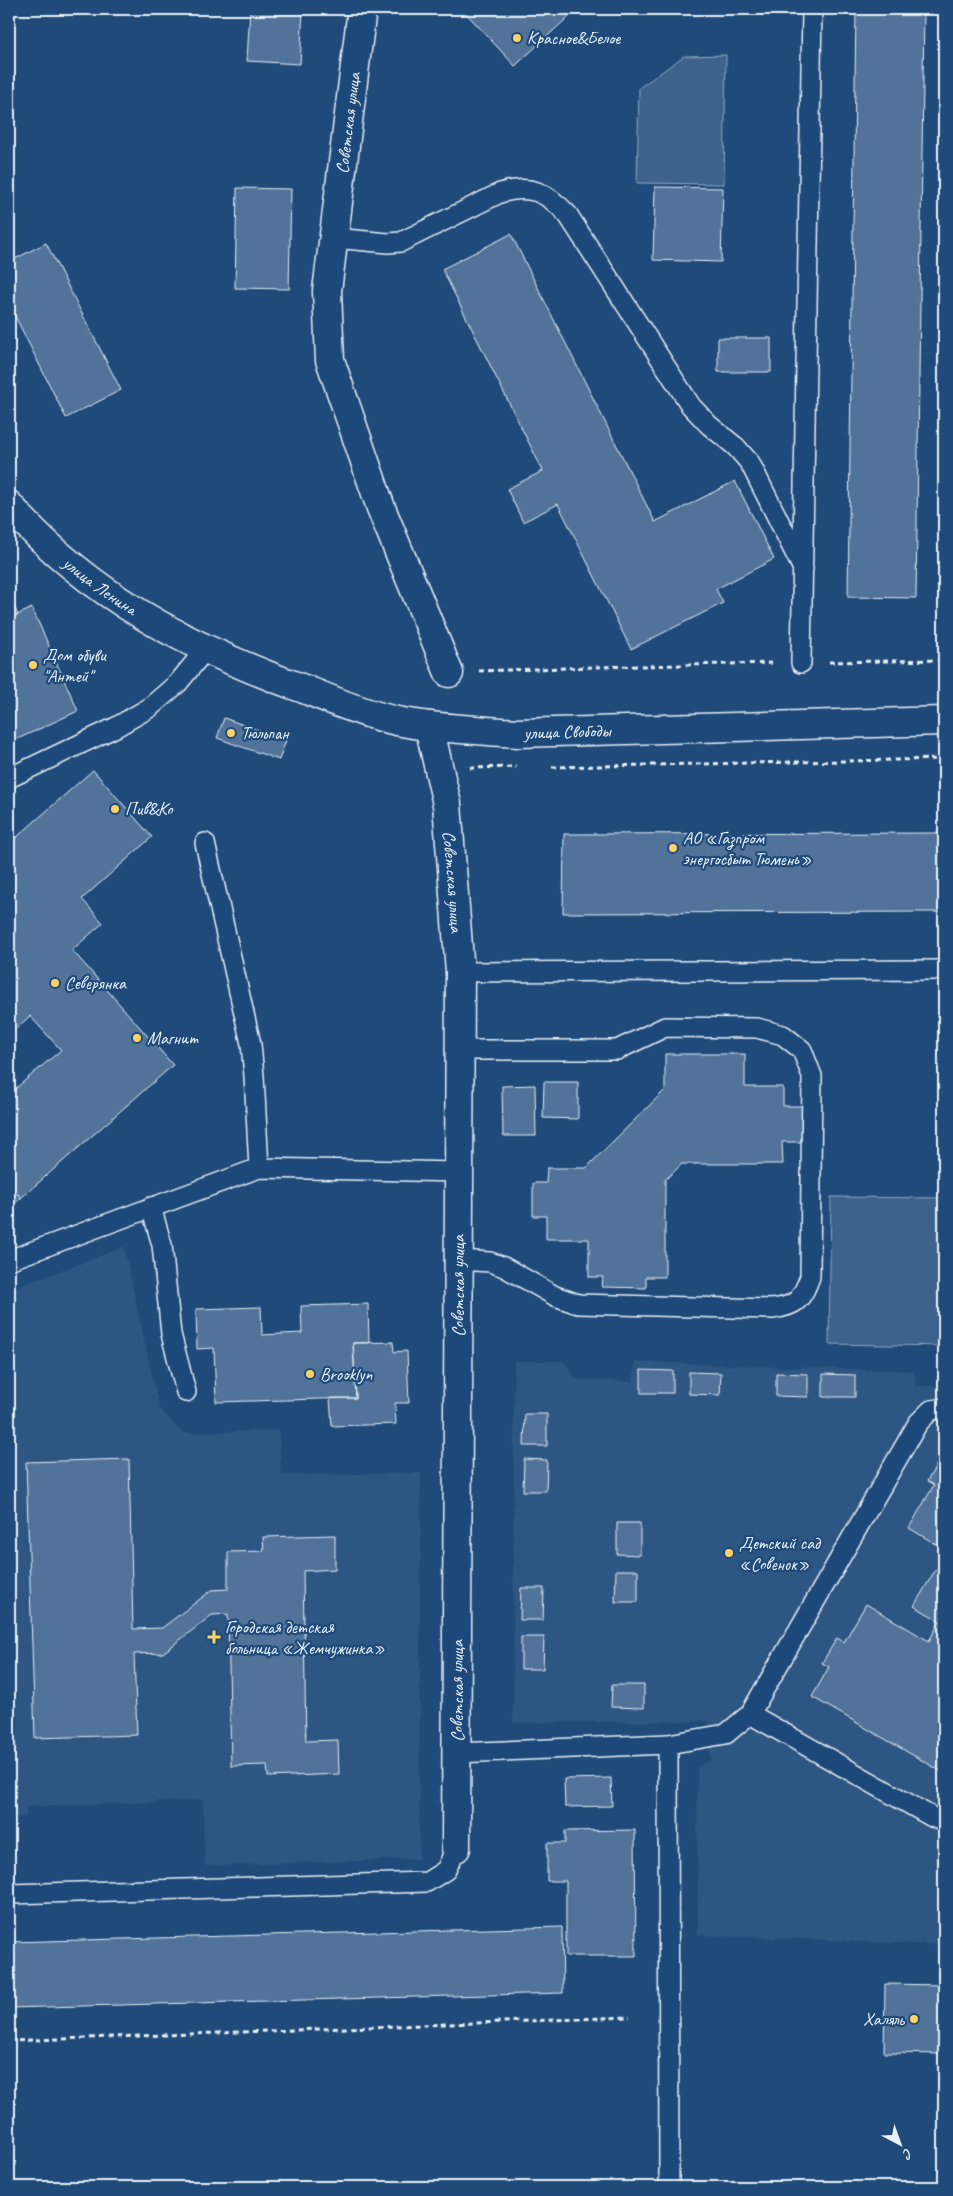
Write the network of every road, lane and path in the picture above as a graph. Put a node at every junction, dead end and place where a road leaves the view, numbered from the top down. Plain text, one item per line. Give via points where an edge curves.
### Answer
1 (362, 9) edge
2 (812, 9) edge
3 (334, 238) junction
4 (9, 505) edge
5 (803, 569) junction
6 (205, 650) junction
7 (944, 660) edge
8 (801, 663) junction
9 (449, 673) joint
10 (944, 721) edge
11 (429, 726) junction
12 (944, 759) edge
13 (517, 767) dead end
14 (547, 767) dead end
15 (467, 768) dead end
16 (9, 778) edge
17 (205, 843) dead end
18 (944, 970) edge
19 (460, 972) junction
20 (459, 1050) junction
21 (258, 1168) junction
22 (459, 1172) junction
23 (151, 1207) junction
24 (9, 1260) edge
25 (458, 1260) junction
26 (186, 1392) dead end
27 (944, 1408) edge
28 (750, 1714) junction
29 (668, 1744) junction
30 (456, 1753) junction
31 (944, 1822) edge
32 (456, 1848) joint
33 (9, 1894) edge
34 (630, 2017) dead end
35 (9, 2041) edge
36 (669, 2187) edge

1 - 3 street, Советская улица
2 - 5 lane
3 - 5 lane via 401,242 516,188 538,191 555,200 568,215 691,406 750,463
3 - 9 street, Советская улица via 327,292 330,360 381,508
4 - 6 street, улица Ленина via 33,532 94,584 173,634
5 - 8 lane
6 - 11 street, улица Свободы via 357,709
6 - 16 lane via 178,683 149,708
7 - 8 path
8 - 9 path via 593,666
10 - 11 street, улица Свободы via 518,733
11 - 19 street, Советская улица via 447,804
12 - 14 path
13 - 15 path
17 - 21 lane via 251,1044
18 - 19 lane
19 - 20 street, Советская улица
20 - 22 street, Советская улица
20 - 25 lane via 617,1050 665,1028 757,1028 783,1035 802,1050 812,1076 812,1086 810,1277 803,1294 789,1307 772,1310 578,1304 555,1296 504,1267 490,1262
21 - 22 lane
21 - 23 lane
22 - 25 street, Советская улица
23 - 24 lane
23 - 26 lane via 162,1246 171,1334
25 - 30 street, Советская улица
27 - 28 lane via 931,1410 918,1423
28 - 29 lane via 726,1734
28 - 31 lane
29 - 30 lane
29 - 36 lane
30 - 32 street, Советская улица
32 - 33 lane via 446,1870 427,1882
34 - 35 path

